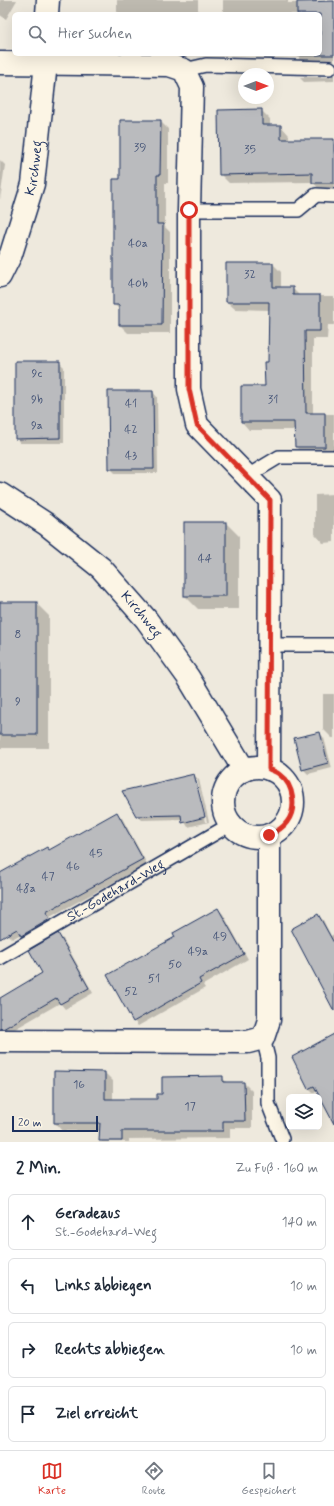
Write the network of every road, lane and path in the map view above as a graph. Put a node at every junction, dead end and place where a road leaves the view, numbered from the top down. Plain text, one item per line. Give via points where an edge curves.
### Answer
1 (48, 0) edge
2 (47, 12) edge
3 (46, 58) edge
4 (0, 63) edge
5 (330, 68) dead end
6 (184, 70) junction
7 (334, 196) edge
8 (189, 210) junction
9 (0, 276) edge
10 (334, 457) edge
11 (246, 477) junction
12 (0, 494) edge
13 (270, 645) junction
14 (334, 645) edge
15 (269, 769) junction
16 (244, 770) junction
17 (231, 824) junction
18 (269, 835) junction
19 (0, 958) edge
20 (263, 1038) junction
21 (0, 1042) edge
22 (282, 1139) dead end

1 - 2 street
3 - 4 street
3 - 6 street via 169,65
3 - 9 street, Kirchweg via 33,184 11,254
5 - 6 lane via 206,66
6 - 8 street via 192,87
7 - 8 lane via 316,195 298,210
8 - 11 street via 189,389 197,425
10 - 11 lane via 279,457
11 - 13 street via 270,500
12 - 16 street, Kirchweg via 46,524 101,568 146,619 188,677
13 - 14 lane
13 - 15 street
15 - 16 street via 256,767
15 - 18 street via 281,775 290,786 293,799 292,813 287,822
16 - 17 street via 234,777 226,788 223,800 225,813
17 - 18 street via 242,833 256,837
17 - 19 lane, St.-Godehard-Weg
18 - 20 street via 269,1020
20 - 21 street via 248,1042
20 - 22 lane via 268,1058 268,1103

